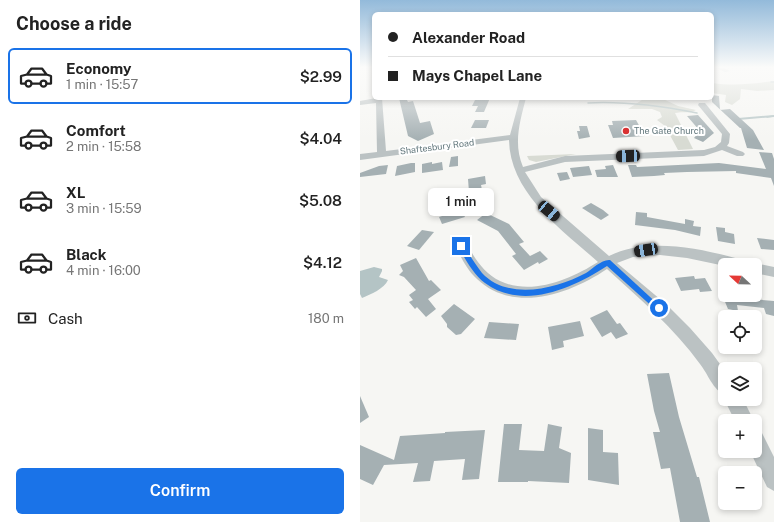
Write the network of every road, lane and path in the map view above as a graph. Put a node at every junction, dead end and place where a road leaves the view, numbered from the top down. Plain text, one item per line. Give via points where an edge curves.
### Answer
1 (374, 100) edge
2 (379, 100) edge
3 (522, 100) edge
4 (360, 103) edge
5 (702, 105) dead end
6 (513, 137) junction
7 (722, 147) junction
8 (382, 154) junction
9 (740, 154) dead end
10 (360, 157) edge
11 (519, 171) junction
12 (461, 246) dead end
13 (718, 260) edge
14 (607, 262) junction
15 (762, 269) edge
16 (774, 272) edge
17 (718, 376) edge
18 (762, 455) edge
19 (774, 480) edge

1 - 4 street
2 - 8 street
3 - 6 street
5 - 7 street via 726,134
6 - 8 street, Shaftesbury Road
6 - 11 street
7 - 9 street
7 - 11 street via 704,153 566,159
8 - 10 street, Shaftesbury Road
11 - 14 street via 537,199
12 - 14 street via 480,274 488,281 522,293 542,291 569,283 588,275
13 - 14 street via 660,249 631,252
14 - 17 street via 669,317
15 - 16 street
18 - 19 street

